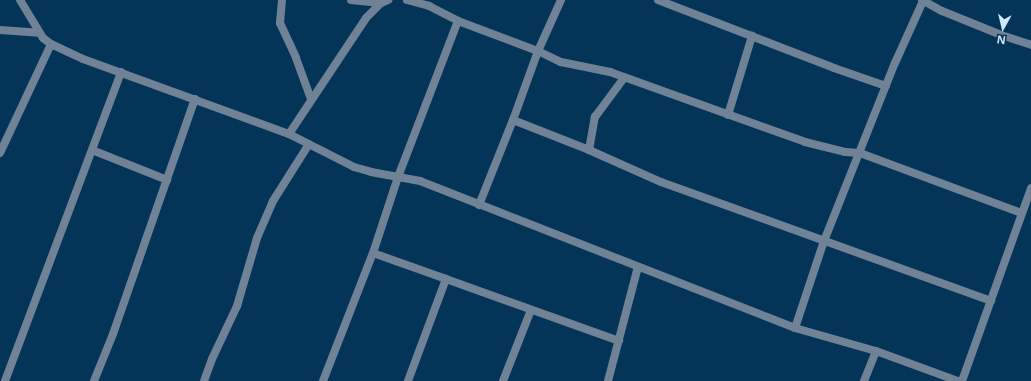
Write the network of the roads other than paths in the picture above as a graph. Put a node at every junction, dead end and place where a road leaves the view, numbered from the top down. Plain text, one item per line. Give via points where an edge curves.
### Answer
1 (20, 0) edge
2 (282, 0) edge
3 (351, 0) edge
4 (407, 0) edge
5 (561, 0) edge
6 (658, 0) edge
7 (922, 0) edge
8 (384, 2) edge
9 (430, 3) edge
10 (458, 21) junction
11 (0, 30) edge
12 (39, 33) junction
13 (752, 36) junction
14 (51, 44) junction
15 (1031, 45) edge
16 (538, 51) junction
17 (121, 72) junction
18 (624, 78) junction
19 (886, 86) junction
20 (195, 99) junction
21 (311, 99) junction
22 (728, 115) junction
23 (513, 120) junction
24 (289, 134) junction
25 (309, 144) junction
26 (92, 150) junction
27 (589, 150) junction
28 (0, 153) edge
29 (860, 153) junction
30 (398, 178) junction
31 (167, 180) junction
32 (1031, 188) edge
33 (478, 205) junction
34 (1021, 212) junction
35 (824, 241) junction
36 (373, 253) junction
37 (638, 266) junction
38 (446, 279) junction
39 (991, 301) junction
40 (531, 310) junction
41 (795, 328) junction
42 (619, 341) junction
43 (876, 351) junction
44 (5, 381) edge
45 (94, 381) edge
46 (204, 381) edge
47 (323, 381) edge
48 (408, 381) edge
49 (503, 381) edge
50 (608, 381) edge
51 (864, 381) edge
52 (958, 381) edge
53 (962, 381) edge

1 - 12 street
2 - 21 street via 280,24
3 - 8 street
4 - 9 street
5 - 16 street
6 - 13 street
7 - 15 street via 1001,35
7 - 19 street
8 - 21 street via 366,18
9 - 10 street
10 - 16 street
10 - 30 street
11 - 12 street
12 - 14 street
13 - 19 street
13 - 22 street
14 - 17 street via 83,59
14 - 28 street
16 - 18 street via 561,62 597,68
16 - 23 street
17 - 20 street
17 - 26 street
18 - 22 street
18 - 27 street via 595,117
19 - 29 street
20 - 24 street
20 - 31 street
21 - 24 street
22 - 29 street via 805,142
23 - 27 street
23 - 33 street
24 - 25 street
25 - 30 street via 354,167
25 - 46 street via 273,201 257,238 237,306
26 - 31 street
26 - 44 street
27 - 35 street via 661,182
29 - 34 street
29 - 35 street
30 - 33 street via 420,181
30 - 36 street
31 - 45 street via 116,327
32 - 34 street
33 - 37 street
34 - 39 street
35 - 39 street
35 - 41 street
36 - 38 street
36 - 47 street
37 - 41 street
37 - 42 street
38 - 40 street
38 - 48 street
39 - 53 street
40 - 42 street
40 - 49 street
41 - 43 street
42 - 50 street
43 - 51 street
43 - 52 street

